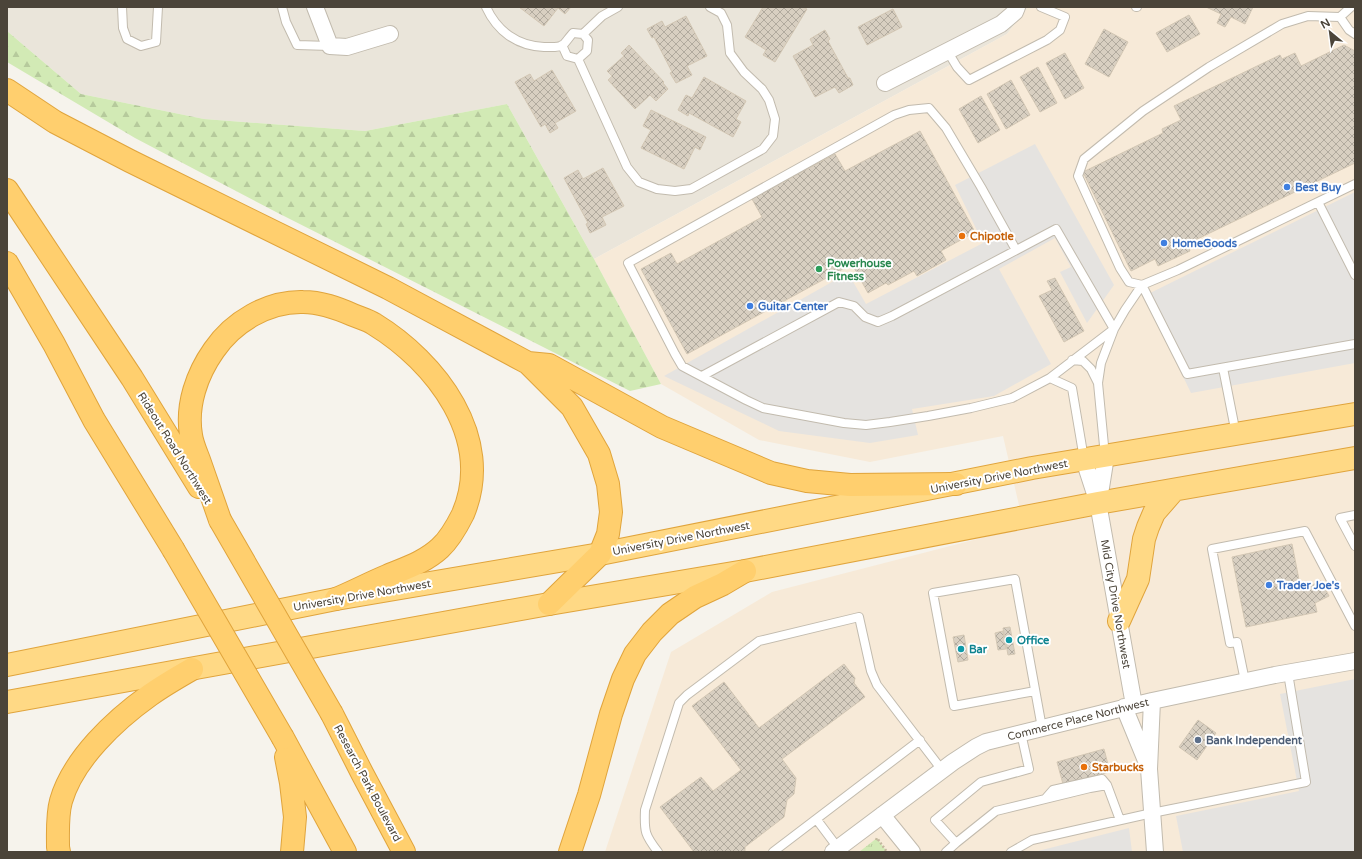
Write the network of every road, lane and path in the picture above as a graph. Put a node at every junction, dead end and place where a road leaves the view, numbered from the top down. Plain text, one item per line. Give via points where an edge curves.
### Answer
1 (122, 7) edge
2 (158, 7) edge
3 (282, 7) edge
4 (316, 7) edge
5 (486, 7) edge
6 (618, 7) edge
7 (710, 7) edge
8 (1017, 7) edge
9 (1041, 7) edge
10 (1351, 7) edge
11 (1340, 17) junction
12 (390, 34) dead end
13 (583, 34) junction
14 (1355, 34) edge
15 (562, 45) junction
16 (330, 46) junction
17 (948, 52) junction
18 (578, 59) junction
19 (885, 83) dead end
20 (7, 90) edge
21 (1355, 184) edge
22 (7, 190) edge
23 (1318, 202) junction
24 (1016, 250) junction
25 (7, 263) edge
26 (1355, 275) edge
27 (1142, 285) junction
28 (1114, 329) junction
29 (1355, 344) edge
30 (1072, 360) junction
31 (528, 363) junction
32 (1223, 368) junction
33 (702, 376) junction
34 (1050, 378) junction
35 (1098, 383) junction
36 (1355, 414) edge
37 (1236, 435) junction
38 (1106, 456) junction
39 (1355, 458) edge
40 (1084, 460) junction
41 (956, 484) junction
42 (1174, 490) junction
43 (1098, 503) junction
44 (1355, 514) edge
45 (220, 520) junction
46 (1355, 546) edge
47 (600, 554) junction
48 (745, 571) junction
49 (336, 599) junction
50 (549, 604) junction
51 (1119, 621) junction
52 (1355, 626) edge
53 (1355, 661) edge
54 (7, 664) edge
55 (192, 669) junction
56 (1288, 673) junction
57 (1244, 682) junction
58 (1035, 691) junction
59 (1152, 701) junction
60 (7, 702) edge
61 (1129, 706) junction
62 (332, 714) joint
63 (1042, 728) junction
64 (1021, 733) junction
65 (283, 738) junction
66 (920, 740) junction
67 (1149, 768) junction
68 (942, 770) junction
69 (1152, 813) junction
70 (882, 815) junction
71 (817, 820) junction
72 (1120, 820) junction
73 (871, 843) dead end
74 (956, 843) junction
75 (835, 850) edge
76 (59, 852) edge
77 (292, 852) edge
78 (346, 852) edge
79 (404, 852) edge
80 (570, 852) edge
81 (658, 852) edge
82 (773, 852) edge
83 (887, 852) edge
84 (912, 852) edge
85 (946, 852) edge
86 (1011, 852) edge
87 (1155, 852) edge

1 - 2 lane via 123,28 127,39 141,46 156,42
3 - 16 lane via 297,45
4 - 16 street
5 - 15 lane via 500,29 514,39 532,46
6 - 13 lane via 602,16
7 - 18 lane via 721,13 727,25 730,53 744,72 762,89 769,100 775,120 773,136 763,149 691,189 657,189 640,182 627,167
8 - 17 street via 1001,24
9 - 17 lane via 1065,17 1060,30 1047,40 968,80
10 - 11 lane
11 - 14 lane
11 - 27 lane via 1308,16 1282,24 1209,67 1143,111 1084,159 1078,176 1116,261 1129,282
12 - 16 street via 347,47
13 - 15 lane via 573,33
13 - 18 lane via 588,40 587,52
15 - 18 lane via 567,56
17 - 19 street
20 - 31 highway via 55,122 388,288
21 - 23 lane
22 - 45 highway, Rideout Road Northwest via 132,378
23 - 26 lane
23 - 27 lane
24 - 28 lane via 1056,229
24 - 33 lane via 878,322 865,317 854,306 839,302
24 - 33 lane via 946,128 929,108 894,115 628,263 682,366
25 - 65 highway, bridge via 94,420 173,549
27 - 28 lane
27 - 32 lane via 1186,374
28 - 30 lane
28 - 35 lane via 1101,363
29 - 32 lane
30 - 34 lane
30 - 35 lane via 1083,361 1091,369
31 - 41 highway via 549,365 662,427 771,472 807,481 850,485
31 - 47 highway via 572,407 599,454 608,484 611,512 608,534
32 - 37 lane
33 - 34 lane via 763,408 866,425 964,409 1012,398
34 - 40 lane via 1072,388
35 - 38 lane
36 - 37 highway, University Drive Northwest
37 - 38 highway, University Drive Northwest
38 - 40 highway, University Drive Northwest
38 - 43 street
39 - 42 highway
40 - 41 highway, University Drive Northwest
40 - 43 street
41 - 47 highway, University Drive Northwest
42 - 43 highway
42 - 51 highway via 1154,513 1148,527 1138,579
43 - 48 highway
43 - 51 street, Mid City Drive Northwest
44 - 46 lane via 1340,518
45 - 49 highway via 191,436 190,410 204,365 221,339 240,322 258,312 277,305 302,302 330,306 373,323 405,346 437,378 453,402 470,448 472,480 468,501 457,526 440,548 416,564
45 - 62 highway, Rideout Road Northwest, bridge
47 - 49 highway, University Drive Northwest
47 - 50 highway
48 - 50 highway
48 - 80 highway via 695,597 670,614 635,654 610,714 589,795
49 - 54 highway, University Drive Northwest
50 - 55 highway
51 - 61 street, Mid City Drive Northwest
52 - 57 lane via 1305,531 1212,549 1230,643 1237,642
53 - 56 street, Commerce Place Northwest
55 - 60 highway
55 - 76 highway via 150,695 125,715 102,736 82,762 68,783 60,803
56 - 57 street, Commerce Place Northwest
56 - 69 lane via 1306,782
57 - 59 street, Commerce Place Northwest
58 - 58 lane via 1015,579 933,593 954,706
58 - 63 lane
59 - 61 street, Commerce Place Northwest
59 - 67 street, Mid City Drive Northwest
61 - 63 street, Commerce Place Northwest
61 - 67 street, Mid City Drive Northwest
62 - 79 highway, Research Park Boulevard
63 - 64 street, Commerce Place Northwest
64 - 68 street, Commerce Place Northwest via 976,747
64 - 74 lane via 1029,769 981,782 936,820
65 - 77 highway via 295,817
65 - 78 highway
66 - 68 lane
66 - 71 lane
66 - 81 lane via 877,685 871,671 859,618 759,641 679,703 645,810 644,827 647,838
67 - 69 street, Mid City Drive Northwest
68 - 70 street, Commerce Place Northwest
69 - 72 lane
69 - 87 street, Mid City Drive Northwest
70 - 75 street, Commerce Place Northwest
70 - 84 street
71 - 75 lane
71 - 82 lane
72 - 74 lane via 1107,785 996,811
72 - 86 lane via 1032,840
73 - 83 path via 877,838
74 - 85 lane

